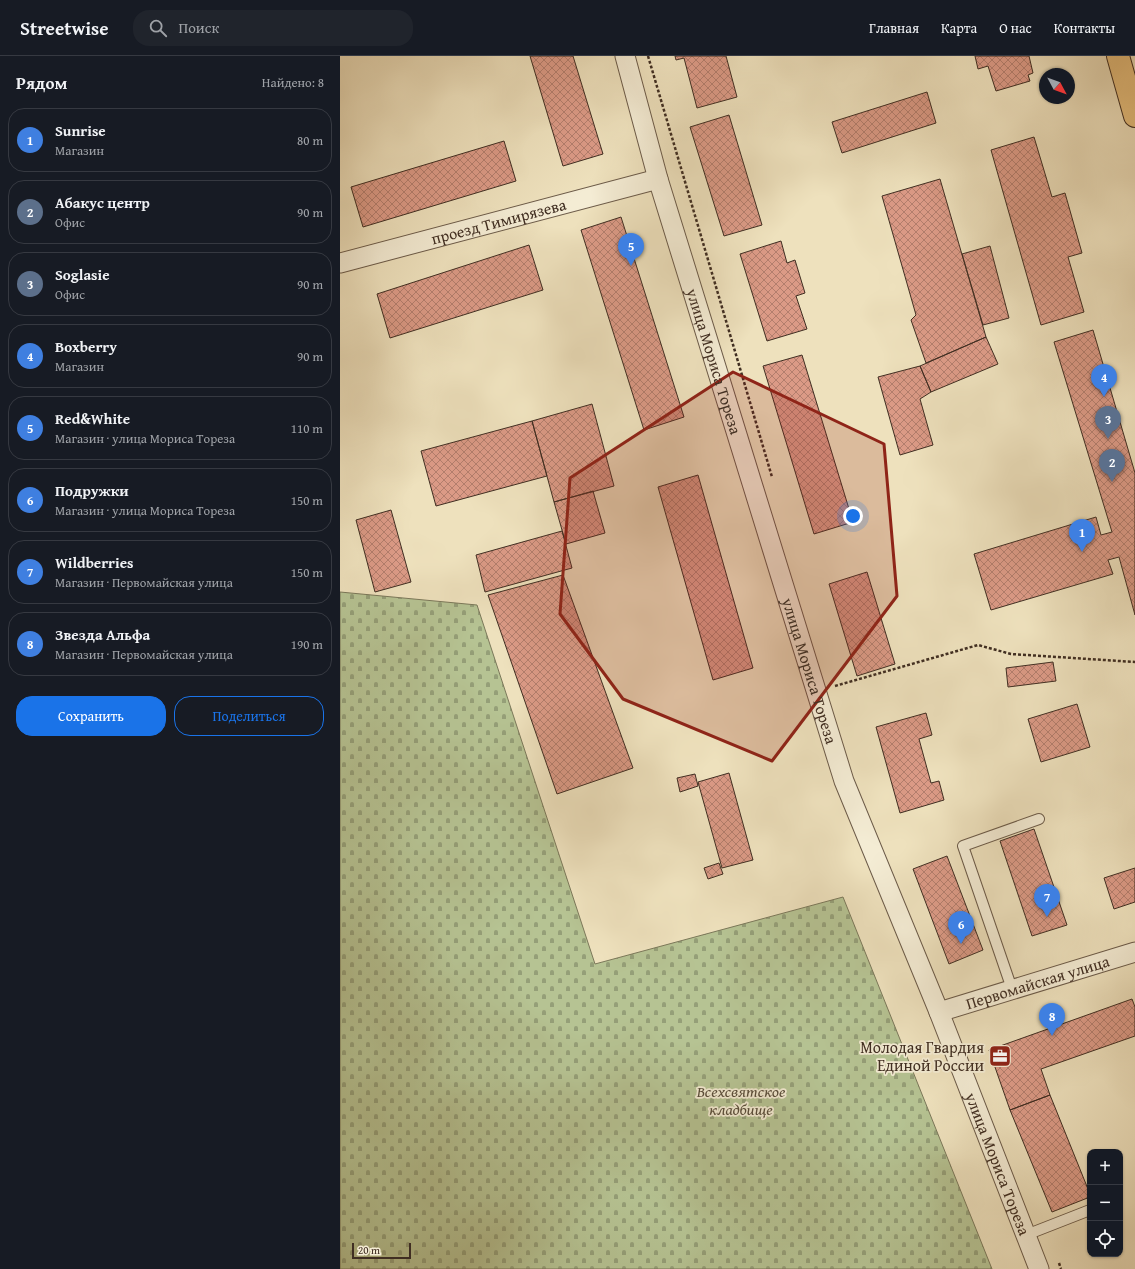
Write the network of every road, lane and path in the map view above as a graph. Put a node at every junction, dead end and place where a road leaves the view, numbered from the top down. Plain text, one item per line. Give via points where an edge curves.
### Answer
1 (625, 56) edge
2 (648, 56) edge
3 (1118, 56) edge
4 (1135, 116) edge
5 (658, 179) junction
6 (340, 263) edge
7 (774, 482) dead end
8 (1135, 662) edge
9 (832, 679) dead end
10 (1039, 819) dead end
11 (1135, 952) edge
12 (1012, 990) junction
13 (939, 1012) junction
14 (1087, 1211) edge
15 (1026, 1235) junction
16 (1059, 1262) dead end
17 (1039, 1269) edge
18 (1061, 1269) edge

1 - 5 street, улица Мориса Тореза
2 - 7 path
3 - 4 main road
5 - 6 street, проезд Тимирязева
5 - 13 street, улица Мориса Тореза via 844,781
8 - 9 path via 1011,654 978,645 835,687
10 - 12 lane via 963,846
11 - 12 street, Первомайская улица
12 - 13 street, Первомайская улица
13 - 15 street, улица Мориса Тореза
14 - 15 lane
15 - 17 street, улица Мориса Тореза
16 - 18 path

